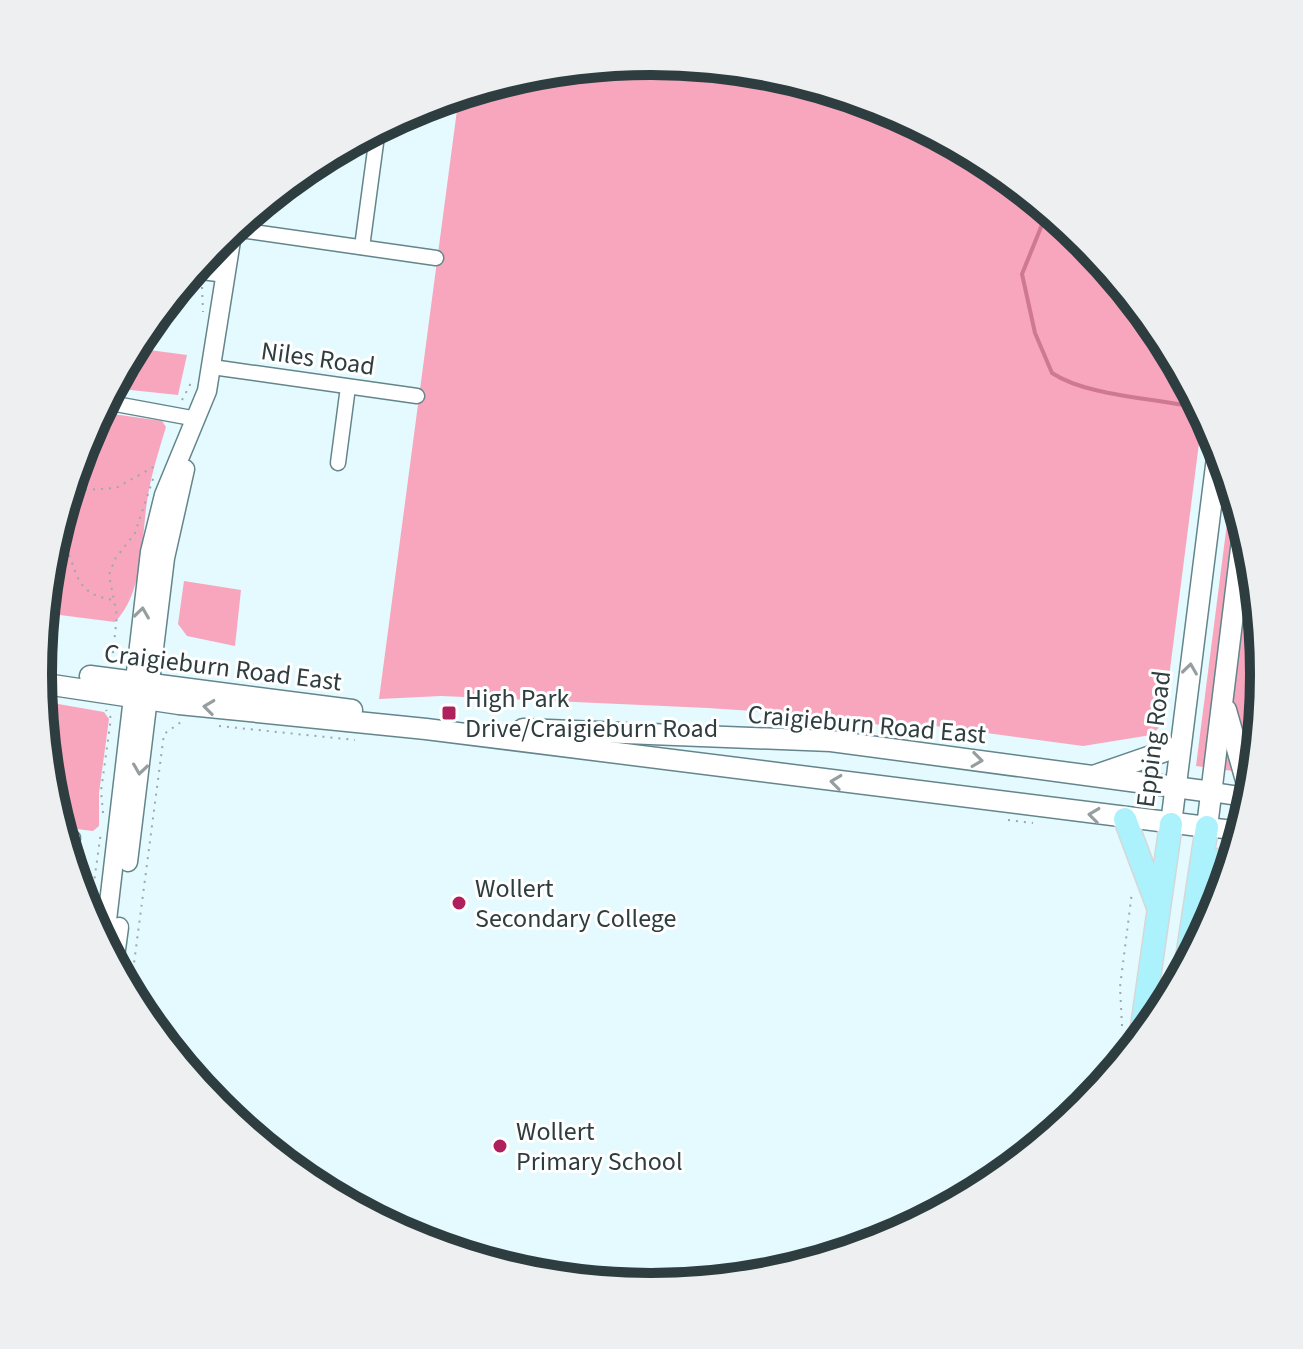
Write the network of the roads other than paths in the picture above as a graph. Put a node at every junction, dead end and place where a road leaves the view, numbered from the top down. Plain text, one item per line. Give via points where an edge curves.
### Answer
1 (376, 142) edge
2 (249, 231) edge
3 (362, 247) junction
4 (230, 249) edge
5 (436, 258) dead end
6 (207, 273) edge
7 (226, 275) junction
8 (204, 370) junction
9 (348, 387) junction
10 (417, 396) dead end
11 (117, 404) edge
12 (197, 419) junction
13 (338, 463) dead end
14 (1215, 472) edge
15 (1240, 561) edge
16 (52, 675) edge
17 (52, 685) edge
18 (141, 690) junction
19 (108, 693) junction
20 (1223, 698) junction
21 (1180, 746) junction
22 (1243, 769) edge
23 (1093, 776) junction
24 (1176, 787) junction
25 (1212, 792) junction
26 (1238, 796) edge
27 (1125, 819) junction
28 (1171, 824) junction
29 (1207, 827) junction
30 (1231, 830) edge
31 (1221, 860) edge
32 (1202, 865) junction
33 (1158, 908) junction
34 (107, 924) edge
35 (1191, 937) edge
36 (116, 944) edge
37 (1143, 1017) edge

1 - 3 street
2 - 3 street
3 - 5 street
4 - 7 street
6 - 7 street
7 - 8 street
8 - 9 street, Niles Road
8 - 12 street
9 - 10 street, Niles Road
9 - 13 street
11 - 12 street
12 - 18 street via 158,517
21 -> 14 main road, Epping Road
15 - 20 main road
16 - 19 main road, Craigieburn Road East
17 - 19 main road, Craigieburn Road East
18 - 19 main road, Craigieburn Road East
18 -> 23 main road, Craigieburn Road East via 539,731 831,741
27 -> 18 main road, Craigieburn Road East
18 - 34 street
18 -> 36 street
20 - 22 main road
20 - 25 main road
21 - 23 main road
21 - 24 main road, Epping Road
23 - 24 main road, Craigieburn Road East
24 - 25 main road, Craigieburn Road East
24 - 28 main road, Epping Road
25 - 26 street
25 - 29 main road
27 - 28 main road, Craigieburn Road East
27 - 33 main road
28 - 29 main road, Craigieburn Road East
28 - 33 main road, Epping Road
29 - 30 street
29 - 32 main road
31 - 32 main road
32 - 35 main road
33 - 37 main road, Epping Road

